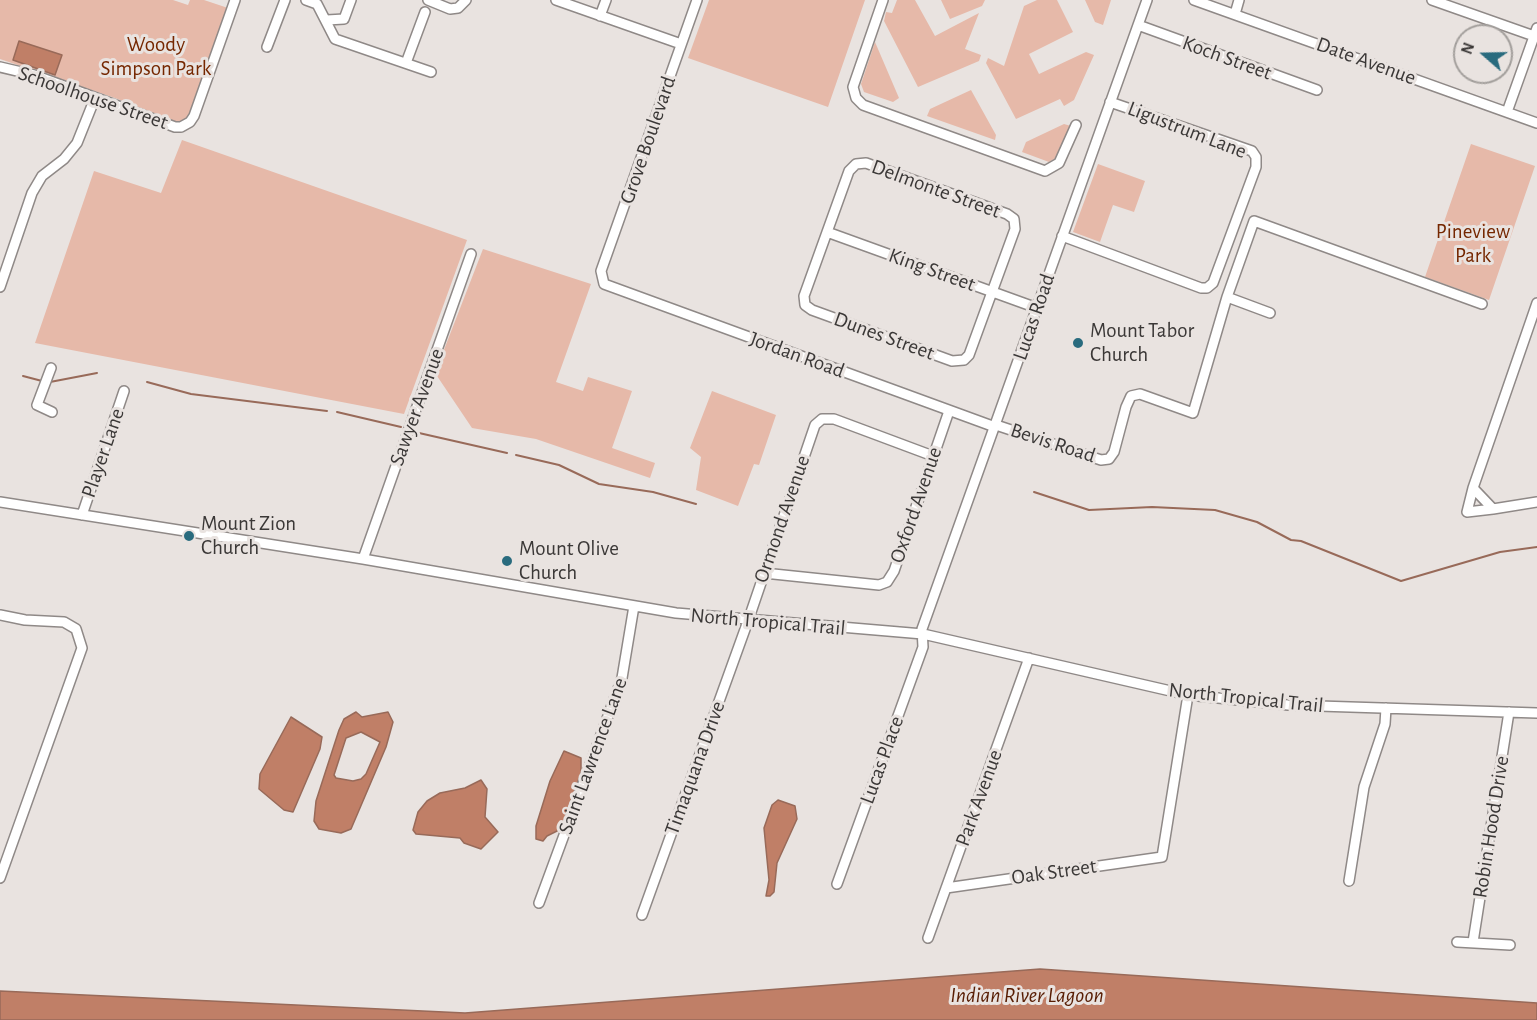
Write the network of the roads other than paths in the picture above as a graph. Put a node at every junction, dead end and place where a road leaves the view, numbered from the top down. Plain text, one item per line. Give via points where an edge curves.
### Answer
1 (235, 0) edge
2 (285, 0) edge
3 (306, 0) edge
4 (351, 0) edge
5 (428, 0) edge
6 (466, 0) edge
7 (556, 0) edge
8 (606, 0) edge
9 (698, 0) edge
10 (883, 0) edge
11 (1147, 0) edge
12 (1194, 0) edge
13 (1239, 0) edge
14 (1432, 0) edge
15 (424, 12) dead end
16 (1235, 14) junction
17 (600, 16) junction
18 (327, 20) junction
19 (1138, 25) junction
20 (1535, 32) edge
21 (681, 44) junction
22 (267, 47) dead end
23 (406, 63) junction
24 (0, 67) edge
25 (431, 72) dead end
26 (1317, 90) dead end
27 (95, 98) junction
28 (1110, 102) junction
29 (1507, 112) junction
30 (1537, 123) edge
31 (1076, 124) dead end
32 (827, 232) junction
33 (1062, 236) junction
34 (471, 254) dead end
35 (601, 280) joint
36 (0, 287) edge
37 (992, 292) junction
38 (1227, 297) junction
39 (1537, 303) edge
40 (1482, 304) dead end
41 (1037, 308) junction
42 (1270, 313) dead end
43 (51, 368) dead end
44 (124, 391) dead end
45 (949, 411) junction
46 (52, 412) dead end
47 (995, 426) junction
48 (933, 456) junction
49 (1473, 488) junction
50 (0, 502) edge
51 (1537, 502) edge
52 (1493, 509) junction
53 (82, 515) junction
54 (363, 559) junction
55 (764, 573) junction
56 (634, 606) junction
57 (0, 615) edge
58 (748, 621) junction
59 (923, 634) junction
60 (1029, 658) junction
61 (1188, 695) junction
62 (1386, 708) junction
63 (1509, 712) junction
64 (1537, 713) edge
65 (0, 878) edge
66 (1349, 881) dead end
67 (837, 884) dead end
68 (946, 888) junction
69 (539, 903) dead end
70 (642, 915) dead end
71 (928, 938) dead end
72 (1457, 942) dead end
73 (1473, 942) junction
74 (1510, 945) dead end

1 - 27 street, Schoolhouse Street via 194,117 186,125 175,127
2 - 22 street
3 - 18 street via 317,4
4 - 18 street via 344,19
5 - 6 street via 450,9 458,8
7 - 17 street
8 - 17 street
9 - 21 street, Grove Boulevard
10 - 31 street via 853,87 863,105 1045,171 1059,163
11 - 19 street, Lucas Road
12 - 16 street, Date Avenue
13 - 16 street
14 - 20 street
15 - 23 street
16 - 29 street, Date Avenue
17 - 21 street
18 - 23 street via 335,39
19 - 26 street, Koch Street
19 - 28 street, Lucas Road
20 - 29 street
21 - 35 street, Grove Boulevard
23 - 25 street
24 - 27 street, Schoolhouse Street
27 - 36 street via 71,152 42,176 32,193
28 - 33 street, Lucas Road
28 - 33 street, Ligustrum Lane via 1252,150 1256,157 1252,177 1208,288
29 - 30 street, Date Avenue
32 - 37 street, King Street
32 - 37 street, Dunes Street via 804,296 806,304 812,310 952,361 964,360 969,355
32 - 37 street, Delmonte Street via 849,171 856,164 866,163 1007,214 1014,219 1015,229
33 - 41 street, Lucas Road
34 - 54 street, Sawyer Avenue
35 - 45 street, Jordan Road via 610,288
37 - 41 street, King Street
38 - 40 street, Bevis Road via 1254,221
38 - 42 street
38 - 47 street, Bevis Road via 1192,413 1140,394 1131,396 1114,452 1109,459 1101,460
39 - 49 street
41 - 47 street, Lucas Road
43 - 46 street via 37,405
44 - 53 street, Player Lane
45 - 47 street, Jordan Road
45 - 48 street, Oxford Avenue
47 - 59 street, Lucas Road
48 - 55 street, Oxford Avenue via 887,582 879,585
48 - 55 street, Ormond Avenue via 834,419 822,419 812,432
49 - 52 street
49 - 52 street via 1467,512
50 - 53 street, North Tropical Trail
51 - 52 street
53 - 54 street, North Tropical Trail
54 - 56 street, North Tropical Trail
55 - 58 street, Ormond Avenue
56 - 58 street, North Tropical Trail
56 - 69 street, Saint Lawrence Lane via 622,678
57 - 65 street via 64,622 76,629 82,648
58 - 59 street, North Tropical Trail
58 - 70 street, Timaquana Drive
59 - 60 street, North Tropical Trail
59 - 67 street, Lucas Place via 923,647
60 - 61 street, North Tropical Trail
60 - 68 street, Park Avenue
61 - 62 street, North Tropical Trail via 1288,705
61 - 68 street, Oak Street via 1161,857
62 - 63 street, North Tropical Trail
62 - 66 street via 1385,724 1364,787
63 - 64 street, North Tropical Trail
63 - 73 street, Robin Hood Drive
68 - 71 street, Park Avenue
72 - 73 street
73 - 74 street

